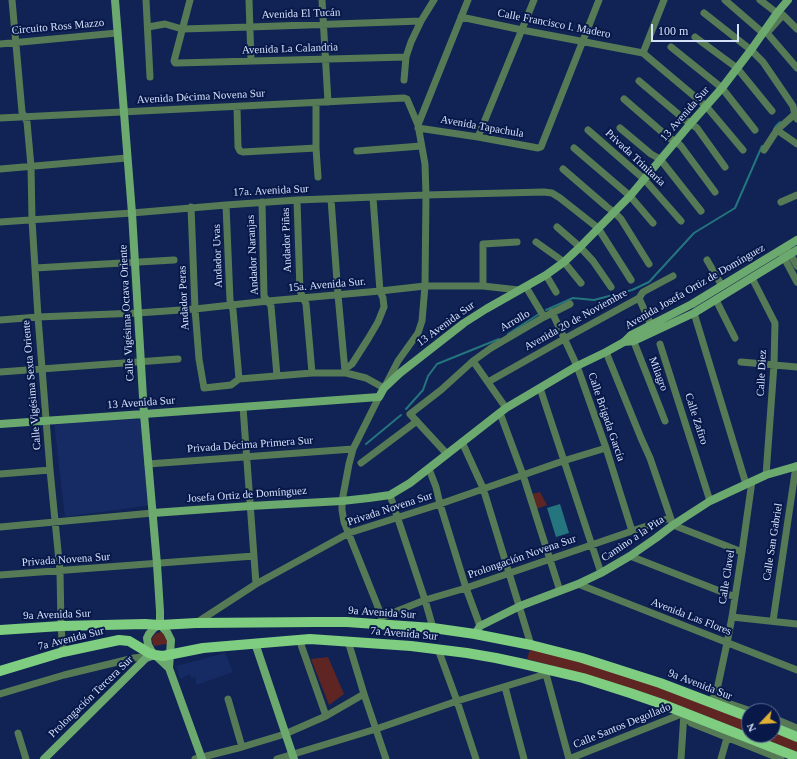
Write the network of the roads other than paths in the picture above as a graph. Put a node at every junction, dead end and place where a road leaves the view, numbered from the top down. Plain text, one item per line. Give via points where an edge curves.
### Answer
1 (12, 0) edge
2 (115, 0) edge
3 (146, 0) edge
4 (190, 0) edge
5 (249, 0) edge
6 (322, 0) edge
7 (434, 0) edge
8 (468, 0) edge
9 (534, 0) edge
10 (599, 0) edge
11 (664, 0) edge
12 (725, 0) edge
13 (760, 0) edge
14 (788, 0) edge
15 (704, 13) dead end
16 (780, 14) junction
17 (460, 17) junction
18 (421, 20) junction
19 (323, 24) junction
20 (148, 27) junction
21 (250, 27) junction
22 (797, 28) edge
23 (182, 29) junction
24 (522, 30) junction
25 (117, 33) junction
26 (765, 33) junction
27 (695, 37) dead end
28 (582, 41) junction
29 (15, 42) junction
30 (0, 44) edge
31 (671, 47) dead end
32 (751, 50) junction
33 (643, 53) junction
34 (406, 56) junction
35 (325, 59) junction
36 (251, 61) junction
37 (737, 68) junction
38 (797, 68) edge
39 (150, 76) dead end
40 (404, 80) dead end
41 (639, 80) dead end
42 (722, 88) junction
43 (624, 99) dead end
44 (328, 102) junction
45 (316, 103) junction
46 (795, 103) edge
47 (706, 106) junction
48 (237, 107) junction
49 (772, 111) dead end
50 (124, 112) junction
51 (796, 115) edge
52 (24, 116) junction
53 (0, 118) edge
54 (690, 123) junction
55 (418, 126) junction
56 (620, 128) dead end
57 (588, 130) dead end
58 (755, 130) dead end
59 (777, 130) junction
60 (478, 137) junction
61 (675, 141) junction
62 (797, 144) edge
63 (421, 146) junction
64 (316, 148) junction
65 (574, 148) dead end
66 (743, 150) dead end
67 (764, 150) dead end
68 (357, 151) dead end
69 (127, 158) junction
70 (660, 159) junction
71 (31, 166) junction
72 (725, 167) dead end
73 (0, 169) edge
74 (562, 169) dead end
75 (318, 177) dead end
76 (644, 179) junction
77 (715, 192) dead end
78 (426, 195) junction
79 (797, 195) edge
80 (630, 196) junction
81 (373, 198) junction
82 (331, 199) junction
83 (297, 200) junction
84 (262, 202) junction
85 (781, 202) dead end
86 (226, 205) junction
87 (191, 207) junction
88 (701, 211) dead end
89 (614, 212) junction
90 (132, 213) junction
91 (32, 220) junction
92 (681, 221) dead end
93 (0, 222) edge
94 (653, 224) dead end
95 (557, 228) dead end
96 (598, 228) junction
97 (797, 240) edge
98 (517, 242) dead end
99 (536, 242) dead end
100 (580, 247) junction
101 (788, 252) edge
102 (174, 260) dead end
103 (707, 260) dead end
104 (135, 262) junction
105 (564, 262) junction
106 (649, 264) dead end
107 (797, 266) edge
108 (35, 268) junction
109 (546, 275) junction
110 (673, 276) dead end
111 (752, 278) junction
112 (631, 280) dead end
113 (797, 282) edge
114 (581, 283) dead end
115 (425, 286) junction
116 (483, 286) junction
117 (722, 286) junction
118 (611, 287) dead end
119 (523, 289) junction
120 (380, 291) junction
121 (556, 292) dead end
122 (338, 295) junction
123 (303, 298) junction
124 (639, 298) junction
125 (716, 300) junction
126 (268, 301) junction
127 (570, 304) dead end
128 (232, 306) junction
129 (195, 309) junction
130 (552, 312) junction
131 (138, 313) junction
132 (694, 313) junction
133 (38, 317) junction
134 (544, 317) junction
135 (0, 320) edge
136 (651, 325) junction
137 (564, 338) junction
138 (632, 338) junction
139 (735, 338) dead end
140 (660, 344) dead end
141 (606, 352) junction
142 (178, 359) dead end
143 (473, 361) junction
144 (140, 362) junction
145 (741, 362) dead end
146 (774, 365) junction
147 (577, 366) junction
148 (797, 367) edge
149 (42, 369) junction
150 (345, 371) junction
151 (0, 372) edge
152 (312, 373) junction
153 (277, 376) junction
154 (239, 379) junction
155 (488, 382) junction
156 (384, 388) junction
157 (540, 388) junction
158 (379, 397) junction
159 (243, 407) junction
160 (503, 410) junction
161 (144, 414) junction
162 (46, 421) junction
163 (417, 421) junction
164 (665, 421) dead end
165 (0, 424) edge
166 (462, 442) junction
167 (353, 448) junction
168 (606, 448) junction
169 (447, 454) junction
170 (247, 456) junction
171 (563, 461) junction
172 (361, 463) dead end
173 (148, 464) junction
174 (796, 466) edge
175 (429, 469) junction
176 (50, 470) junction
177 (0, 474) edge
178 (523, 475) junction
179 (766, 475) junction
180 (749, 483) junction
181 (483, 488) junction
182 (390, 495) junction
183 (342, 501) junction
184 (710, 501) junction
185 (440, 504) junction
186 (250, 506) junction
187 (153, 513) junction
188 (398, 517) junction
189 (672, 521) junction
190 (55, 522) junction
191 (0, 527) edge
192 (632, 531) junction
193 (349, 533) junction
194 (592, 545) junction
195 (742, 552) junction
196 (254, 556) junction
197 (630, 556) junction
198 (550, 559) junction
199 (157, 564) junction
200 (60, 571) junction
201 (509, 572) junction
202 (601, 574) junction
203 (0, 575) edge
204 (256, 584) junction
205 (578, 584) junction
206 (466, 588) junction
207 (560, 590) junction
208 (735, 597) junction
209 (425, 600) junction
210 (520, 606) junction
211 (732, 617) junction
212 (381, 621) junction
213 (773, 621) junction
214 (196, 623) junction
215 (797, 624) edge
216 (160, 625) junction
217 (61, 626) junction
218 (433, 628) junction
219 (0, 630) edge
220 (477, 630) junction
221 (299, 640) junction
222 (348, 641) junction
223 (727, 643) junction
224 (255, 644) junction
225 (532, 645) junction
226 (438, 649) junction
227 (63, 652) junction
228 (170, 654) junction
229 (151, 657) junction
230 (169, 668) junction
231 (0, 670) edge
232 (797, 670) edge
233 (547, 672) junction
234 (505, 687) junction
235 (674, 688) junction
236 (0, 694) edge
237 (364, 694) junction
238 (228, 699) dead end
239 (715, 699) junction
240 (457, 701) junction
241 (741, 708) edge
242 (684, 713) junction
243 (741, 714) edge
244 (326, 716) junction
245 (781, 721) edge
246 (797, 728) edge
247 (376, 729) junction
248 (781, 730) edge
249 (18, 733) dead end
250 (285, 734) junction
251 (797, 737) edge
252 (727, 738) junction
253 (242, 747) junction
254 (776, 756) edge
255 (293, 757) edge
256 (797, 758) edge
257 (26, 759) edge
258 (44, 759) edge
259 (200, 759) edge
260 (277, 759) edge
261 (386, 759) edge
262 (476, 759) edge
263 (524, 759) edge
264 (569, 759) edge
265 (682, 759) edge
266 (721, 759) edge

1 - 29 street, Calle Vigésima Sexta Oriente
2 - 25 main road, Calle Vigésima Octava Oriente
3 - 20 street
4 - 23 street
5 - 21 street
6 - 19 street
7 - 18 street
8 - 17 street
9 - 24 street
10 - 28 street
11 - 33 street
12 - 26 street
13 - 16 street
14 - 16 main road, 13 Avenida Sur
15 - 32 street
16 - 22 street
16 - 26 main road, 13 Avenida Sur
17 - 24 street, Calle Francisco I. Madero
17 - 55 street
18 - 19 street, Avenida El Tucán
18 - 34 street
19 - 21 street, Avenida El Tucán
19 - 35 street
20 - 23 street, Avenida El Tucán via 165,24
20 - 39 street
21 - 23 street, Avenida El Tucán
21 - 36 street
23 - 36 street, Avenida La Calandria via 175,63
24 - 28 street, Calle Francisco I. Madero
24 - 60 street
25 - 29 street, Circuito Ross Mazzo
25 - 50 main road, Calle Vigésima Octava Oriente
26 - 32 main road, 13 Avenida Sur
26 - 38 street
27 - 37 street
28 - 33 street, Calle Francisco I. Madero
28 - 60 street, Avenida Tapachula via 541,147
29 - 30 street, Circuito Ross Mazzo
29 - 52 street, Calle Vigésima Sexta Oriente
31 - 42 street
32 - 37 main road, 13 Avenida Sur
32 - 46 street
33 - 47 street
34 - 35 street, Avenida La Calandria
34 - 40 street
35 - 36 street, Avenida La Calandria
35 - 44 street
37 - 42 main road, 13 Avenida Sur
37 - 49 street
41 - 54 street
42 - 47 main road, 13 Avenida Sur
42 - 58 street
43 - 61 street
44 - 45 street, Avenida Décima Novena Sur
44 - 55 street, Avenida Décima Novena Sur via 404,98 407,99
45 - 48 street, Avenida Décima Novena Sur
45 - 64 street
46 - 51 street
47 - 54 main road, 13 Avenida Sur
47 - 66 street
48 - 50 street, Avenida Décima Novena Sur
48 - 64 street via 240,151
50 - 52 street, Avenida Décima Novena Sur
50 - 69 main road, Calle Vigésima Octava Oriente
51 - 59 street
52 - 53 street, Avenida Décima Novena Sur
52 - 71 street, Calle Vigésima Sexta Oriente via 27,122
54 - 61 main road, 13 Avenida Sur
54 - 72 street via 697,128
55 - 60 street, Avenida Tapachula
55 - 63 street
56 - 70 street
57 - 76 street, Privada Trinitaria
59 - 62 street
59 - 67 street
61 - 70 main road, 13 Avenida Sur
61 - 77 street
63 - 68 street
63 - 78 street via 425,164
64 - 75 street
65 - 80 street
69 - 71 street
69 - 90 main road, Calle Vigésima Octava Oriente
70 - 76 main road, 13 Avenida Sur
70 - 88 street
71 - 73 street
71 - 91 street, Calle Vigésima Sexta Oriente
74 - 89 street
76 - 80 main road, 13 Avenida Sur
76 - 92 street, Privada Trinitaria
78 - 81 street, 17a. Avenida Sur
78 - 96 street, 17a. Avenida Sur via 552,193
78 - 115 street
79 - 85 street
80 - 89 main road, 13 Avenida Sur
80 - 94 street
81 - 82 street, 17a. Avenida Sur
81 - 120 street
82 - 83 street, 17a. Avenida Sur
82 - 122 street
83 - 84 street, 17a. Avenida Sur
83 - 123 street, Andador Piñas via 300,291
84 - 86 street, 17a. Avenida Sur
84 - 126 street, Andador Naranjas via 264,296
86 - 87 street, 17a. Avenida Sur
86 - 128 street, Andador Uvas
87 - 90 street, 17a. Avenida Sur
87 - 129 street, Andador Peras
89 - 96 main road, 13 Avenida Sur
89 - 106 street
90 - 91 street, 17a. Avenida Sur
90 - 104 main road, Calle Vigésima Octava Oriente
91 - 93 street, 17a. Avenida Sur
91 - 108 street, Calle Vigésima Sexta Oriente
95 - 100 street
96 - 100 main road, 13 Avenida Sur
96 - 112 street
97 - 101 main road, Avenida Josefa Ortiz de Domínguez
98 - 116 street via 483,244
99 - 105 street
100 - 105 main road, 13 Avenida Sur
100 - 118 street
101 - 107 street
101 - 111 main road, Avenida Josefa Ortiz de Domínguez
101 - 113 street
101 - 117 main road, Avenida Josefa Ortiz de Domínguez
102 - 104 street
103 - 117 street
104 - 108 street
104 - 131 main road, Calle Vigésima Octava Oriente
105 - 109 main road, 13 Avenida Sur
105 - 114 street
108 - 133 street, Calle Vigésima Sexta Oriente
109 - 119 main road, 13 Avenida Sur
109 - 121 street
110 - 124 street, Avenida 20 de Noviembre via 643,292
111 - 125 main road, Avenida Josefa Ortiz de Domínguez
111 - 146 street, Calle Diez via 775,322
115 - 116 street, 15a. Avenida Sur.
115 - 120 street, 15a. Avenida Sur.
115 - 156 street via 422,322 418,333 398,361
116 - 119 street, 15a. Avenida Sur.
117 - 136 main road, Avenida Josefa Ortiz de Domínguez
119 - 134 street
119 - 156 main road, 13 Avenida Sur via 464,323
120 - 122 street, 15a. Avenida Sur.
120 - 150 street via 384,307 378,322
122 - 123 street, 15a. Avenida Sur.
122 - 150 street
123 - 126 street, 15a. Avenida Sur.
123 - 152 street, Andador Piñas via 306,304
124 - 136 street
124 - 137 street, Avenida 20 de Noviembre
125 - 132 main road, Avenida Josefa Ortiz de Domínguez
125 - 139 street
126 - 128 street, 15a. Avenida Sur.
126 - 153 street, Andador Naranjas via 271,306
127 - 130 street, Arrollo
128 - 129 street, 15a. Avenida Sur.
128 - 154 street, Andador Uvas
129 - 131 street, 15a. Avenida Sur.
129 - 154 street, Andador Peras via 204,388 231,385
130 - 134 street, Arrollo
130 - 137 street, Calle Brigada García
131 - 133 street, 15a. Avenida Sur.
131 - 144 main road, Calle Vigésima Octava Oriente
132 - 138 main road, Avenida Josefa Ortiz de Domínguez
132 - 180 street
133 - 135 street, 15a. Avenida Sur.
133 - 149 street, Calle Vigésima Sexta Oriente
134 - 143 street, Arrollo
136 - 138 main road, Avenida Josefa Ortiz de Domínguez
137 - 147 street, Calle Brigada García
137 - 155 street, Avenida 20 de Noviembre
138 - 141 main road, Avenida Josefa Ortiz de Domínguez
138 - 164 street, Milagro
140 - 184 street, Calle Zafiro
141 - 147 main road, Avenida Josefa Ortiz de Domínguez
141 - 189 street via 650,458
142 - 144 street
143 - 155 street
143 - 163 street, Arrollo via 410,414
144 - 149 street
144 - 161 main road, Calle Vigésima Octava Oriente
145 - 146 street
146 - 148 street
146 - 179 street, Calle Diez
147 - 157 main road, Avenida Josefa Ortiz de Domínguez
147 - 168 street, Calle Brigada García
149 - 151 street
149 - 162 street, Calle Vigésima Sexta Oriente
150 - 152 street
150 - 156 street
152 - 153 street
153 - 154 street
155 - 160 street
156 - 158 main road, 13 Avenida Sur
157 - 160 main road, Avenida Josefa Ortiz de Domínguez
157 - 171 street
158 - 159 main road, 13 Avenida Sur
158 - 167 street
159 - 161 main road, 13 Avenida Sur
159 - 170 street
160 - 166 main road, Avenida Josefa Ortiz de Domínguez
160 - 178 street
161 - 162 main road, 13 Avenida Sur
161 - 173 main road, Calle Vigésima Octava Oriente
162 - 165 main road, 13 Avenida Sur
162 - 176 street, Calle Vigésima Sexta Oriente
163 - 169 street
163 - 172 street
166 - 169 main road, Avenida Josefa Ortiz de Domínguez
166 - 181 street
167 - 170 street, Privada Décima Primera Sur
167 - 183 street
168 - 171 street, Privada Novena Sur
168 - 192 street, Calle Brigada García
169 - 175 main road, Avenida Josefa Ortiz de Domínguez
170 - 173 street, Privada Décima Primera Sur
170 - 186 street
171 - 178 street, Privada Novena Sur
171 - 194 street
173 - 187 main road, Calle Vigésima Octava Oriente
174 - 179 main road, Camino a la Pita
174 - 213 street, Calle San Gabriel
175 - 182 main road, Avenida Josefa Ortiz de Domínguez
175 - 185 street
176 - 177 street
176 - 190 street, Calle Vigésima Sexta Oriente
178 - 181 street, Privada Novena Sur
178 - 198 street
179 - 180 main road, Camino a la Pita
180 - 184 main road, Camino a la Pita
180 - 195 street, Calle Clavel
181 - 185 street, Privada Novena Sur
181 - 201 street
182 - 183 main road, Avenida Josefa Ortiz de Domínguez
182 - 188 street
183 - 186 main road, Josefa Ortiz de Domínguez
183 - 193 street via 344,522
184 - 189 main road, Camino a la Pita
185 - 188 street, Privada Novena Sur
185 - 206 street
186 - 187 main road, Josefa Ortiz de Domínguez
186 - 196 street
187 - 190 street
187 - 199 main road, Calle Vigésima Octava Oriente
188 - 193 street, Privada Novena Sur
188 - 209 street
189 - 192 street, Prolongación Novena Sur
189 - 195 street
189 - 197 main road, Camino a la Pita via 656,538
190 - 191 street
190 - 200 street, Calle Vigésima Sexta Oriente
192 - 194 street, Prolongación Novena Sur
193 - 204 street, Privada Novena Sur
193 - 212 street
194 - 198 street, Prolongación Novena Sur
194 - 202 street
195 - 208 street, Calle Clavel
196 - 199 street, Privada Novena Sur
196 - 204 street
197 - 202 main road, Camino a la Pita
197 - 208 street
198 - 201 street, Prolongación Novena Sur
198 - 207 street
199 - 200 street, Privada Novena Sur
199 - 216 main road, Calle Vigésima Octava Oriente
200 - 203 street, Privada Novena Sur
200 - 217 street, Calle Vigésima Sexta Oriente
201 - 206 street, Prolongación Novena Sur
201 - 210 street
202 - 205 main road, Camino a la Pita
204 - 214 street, Privada Novena Sur
205 - 207 main road, Camino a la Pita
205 - 223 street, Avenida Las Flores
206 - 209 street, Prolongación Novena Sur
206 - 220 street
207 - 210 main road, Camino a la Pita
208 - 211 street, Calle Clavel
209 - 212 street, Prolongación Novena Sur
209 - 218 street
210 - 220 main road, Camino a la Pita
210 - 225 street
211 - 213 street
211 - 223 street, Calle Clavel
212 - 214 main road, 9a Avenida Sur
212 - 218 main road, 9a Avenida Sur
213 - 215 street
214 - 216 main road, 9a Avenida Sur
216 - 217 main road, 9a Avenida Sur
216 - 228 main road via 171,640
216 - 229 main road via 151,631 147,638 152,652
217 - 219 main road, 9a Avenida Sur
217 - 227 street, Calle Vigésima Sexta Oriente
218 - 220 main road, 9a Avenida Sur
220 - 225 main road, 9a Avenida Sur
221 - 222 main road, 7a Avenida Sur
221 - 224 main road, 7a Avenida Sur
221 - 244 street
222 - 226 main road, 7a Avenida Sur
222 - 237 street
223 - 232 street, Avenida Las Flores
223 - 239 street, Calle Clavel
224 - 228 main road, 7a Avenida Sur via 203,648
224 - 250 main road
225 - 235 main road, 9a Avenida Sur via 589,660
226 - 233 main road, 7a Avenida Sur via 496,658
226 - 240 street
227 - 229 main road, 7a Avenida Sur via 119,640 130,641
227 - 231 main road, 7a Avenida Sur
228 - 229 main road, 7a Avenida Sur
228 - 230 main road
229 - 230 main road
229 - 236 street via 134,658 64,675
229 - 258 main road, Prolongación Tercera Sur
230 - 259 main road
233 - 234 street
233 - 242 main road, 7a Avenida Sur via 583,678
233 - 264 street
234 - 240 street
234 - 263 street
235 - 239 street
235 - 243 main road, 9a Avenida Sur
237 - 244 street
237 - 247 street
238 - 253 street
239 - 241 street
240 - 247 street
240 - 262 street
242 - 252 street via 691,722
242 - 254 main road, 7a Avenida Sur
242 - 264 street, Calle Santos Degollado
242 - 265 street
244 - 250 street
245 - 246 street
247 - 255 street
247 - 261 street
248 - 251 main road
249 - 257 street
250 - 253 street
250 - 255 main road
252 - 254 street
252 - 266 street
253 - 259 street
254 - 256 main road, 7a Avenida Sur
255 - 260 street

